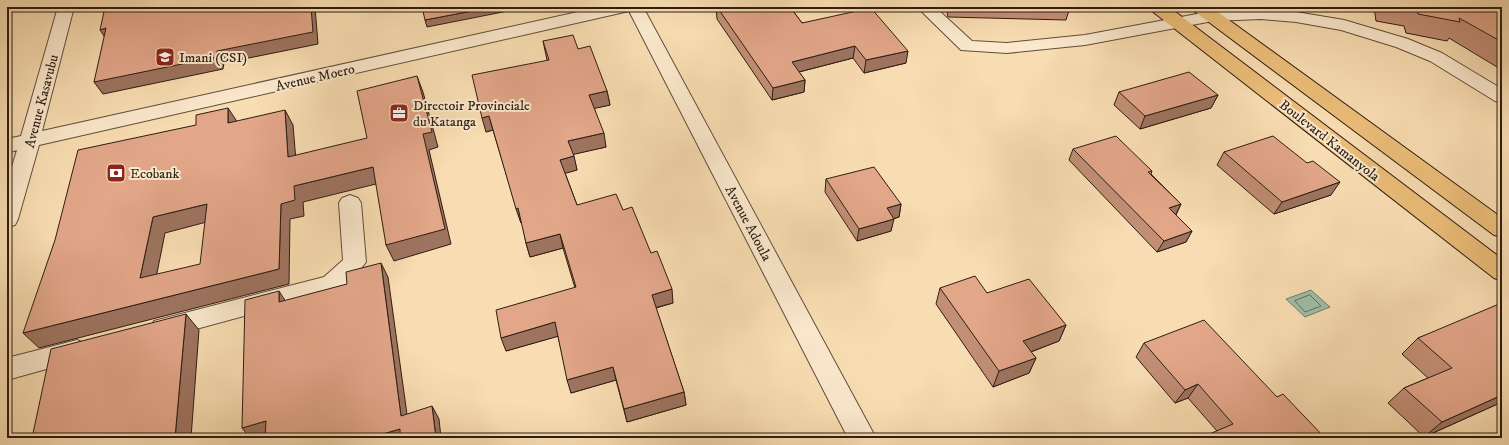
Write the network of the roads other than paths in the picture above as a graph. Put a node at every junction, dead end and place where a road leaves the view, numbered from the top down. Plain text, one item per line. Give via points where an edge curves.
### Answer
1 (66, 7) edge
2 (623, 7) edge
3 (635, 7) edge
4 (925, 7) edge
5 (1158, 7) edge
6 (1344, 7) edge
7 (1206, 11) edge
8 (1179, 23) junction
9 (1344, 25) junction
10 (1502, 97) edge
11 (30, 141) junction
12 (7, 146) edge
13 (350, 202) dead end
14 (7, 219) edge
15 (1502, 229) edge
16 (1502, 272) edge
17 (146, 333) edge
18 (100, 345) edge
19 (7, 369) edge
20 (862, 438) edge

1 - 11 street, Avenue Kasavubu
2 - 11 street, Avenue Moero
3 - 20 street, Avenue Adoula
4 - 8 street via 967,46 1007,48 1085,40
5 - 8 main road, Boulevard Kamanyola
6 - 9 street
7 - 8 street
7 - 9 street via 1296,17
7 - 15 main road, Boulevard Kamanyola
8 - 16 main road, Boulevard Kamanyola
9 - 10 street via 1402,43 1436,57
11 - 12 street, Avenue Moero
11 - 14 street, Avenue Kasavubu
13 - 17 street via 354,262 331,284
18 - 19 street

